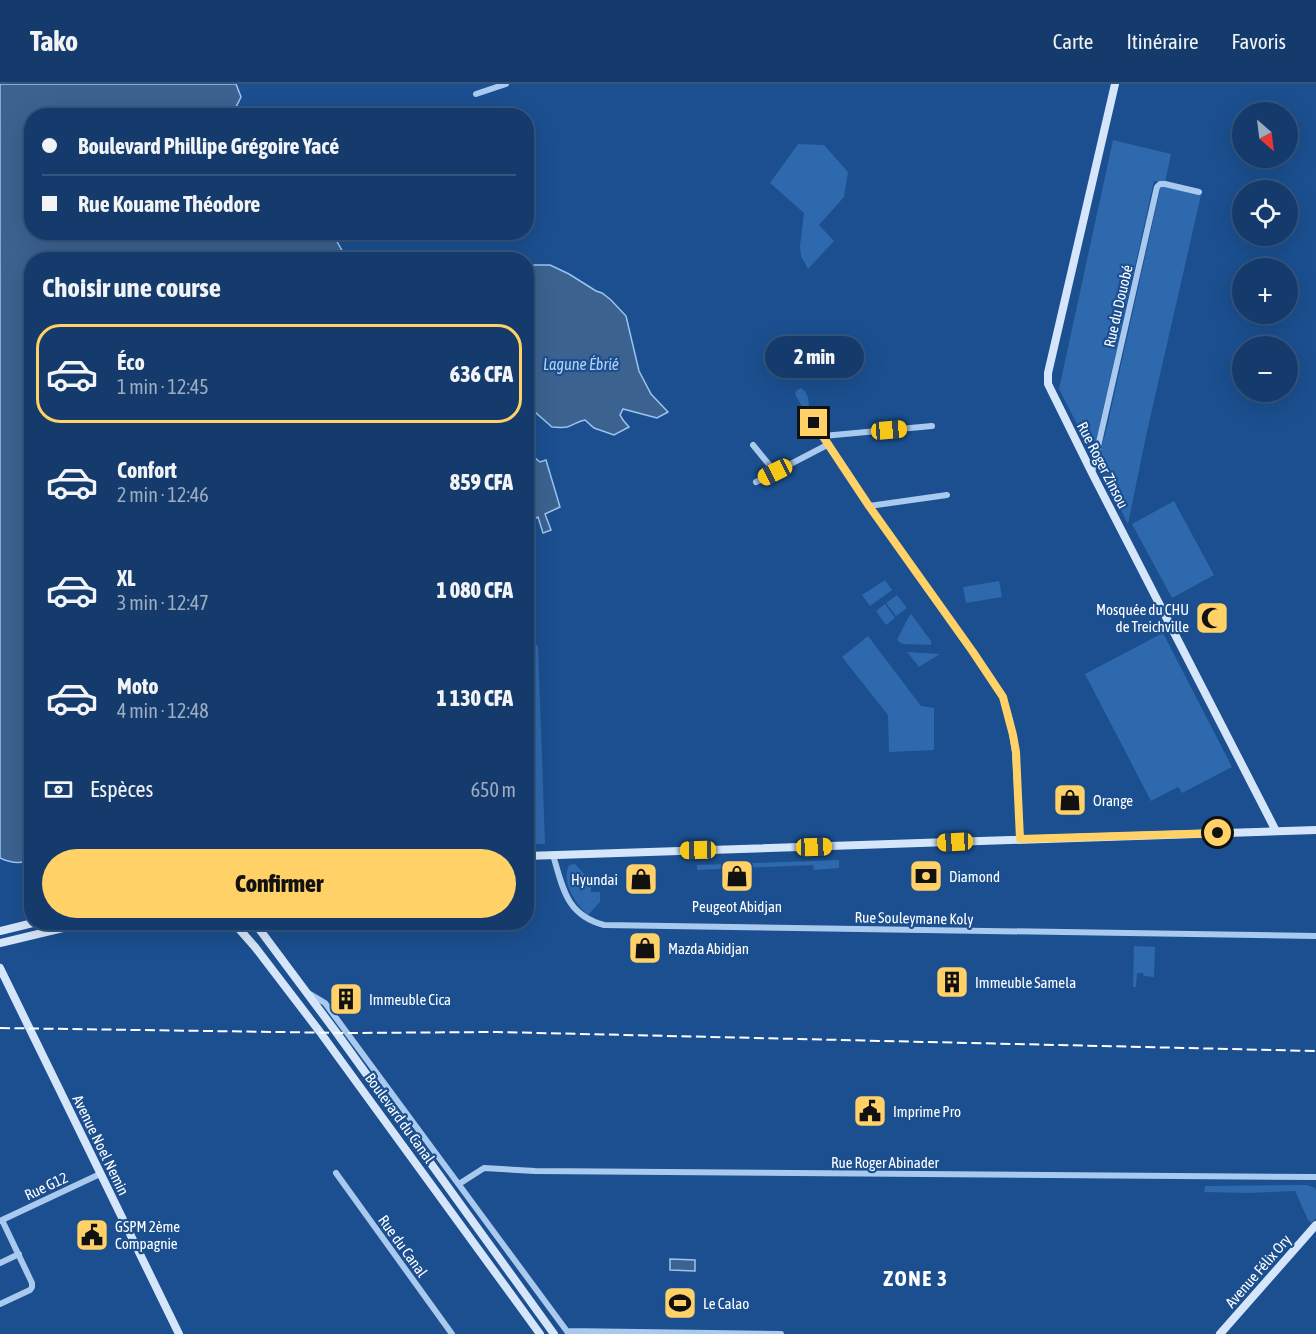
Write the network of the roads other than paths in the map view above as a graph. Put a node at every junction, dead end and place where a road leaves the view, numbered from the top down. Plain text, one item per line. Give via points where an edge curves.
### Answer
1 (506, 84) edge
2 (1115, 84) edge
3 (476, 94) dead end
4 (1199, 192) dead end
5 (805, 411) dead end
6 (932, 426) dead end
7 (823, 436) junction
8 (829, 444) junction
9 (753, 445) dead end
10 (775, 472) junction
11 (1092, 473) junction
12 (756, 482) dead end
13 (947, 495) dead end
14 (869, 506) junction
15 (1316, 830) edge
16 (1276, 831) junction
17 (1020, 839) junction
18 (553, 855) junction
19 (534, 856) edge
20 (24, 925) edge
21 (54, 930) edge
22 (240, 930) edge
23 (260, 930) edge
24 (0, 931) edge
25 (1316, 936) edge
26 (0, 943) edge
27 (0, 968) edge
28 (304, 991) junction
29 (336, 1173) dead end
30 (100, 1174) junction
31 (1316, 1177) edge
32 (459, 1184) junction
33 (1, 1220) edge
34 (1316, 1226) edge
35 (19, 1254) junction
36 (0, 1263) edge
37 (0, 1304) edge
38 (568, 1333) edge
39 (179, 1334) edge
40 (452, 1334) edge
41 (540, 1334) edge
42 (554, 1334) edge
43 (781, 1334) edge
44 (1220, 1334) edge

1 - 3 street
2 - 11 main road, Rue Roger Zinsou via 1048,374 1051,393
4 - 11 street, Rue du Douobé via 1165,184 1157,187
5 - 7 street
6 - 7 street
7 - 8 street
8 - 10 street
8 - 14 street
9 - 10 street
10 - 12 street
11 - 16 main road, Rue Roger Zinsou
13 - 14 street
14 - 17 street via 1003,697 1016,752
15 - 16 main road
16 - 17 main road
17 - 18 main road
18 - 19 main road
18 - 25 street, Rue Souleymane Koly via 571,905 588,920 604,925
20 - 24 main road
21 - 26 main road
22 - 41 main road, Boulevard du Canal via 320,1032
23 - 28 main road, Boulevard du Canal
27 - 30 main road, Avenue Noel Nemin
28 - 32 street, Boulevard du Canal via 325,1003
28 - 42 main road, Boulevard du Canal
29 - 40 street, Rue du Canal
30 - 33 street, Rue G12
30 - 39 main road, Avenue Noel Nemin
31 - 32 street, Rue Roger Abinader via 484,1168
32 - 38 street, Boulevard du Canal
33 - 35 street, Rue G12
34 - 44 main road, Avenue Félix Ory
35 - 36 street
35 - 37 street, Rue G12 via 32,1287
38 - 43 street

